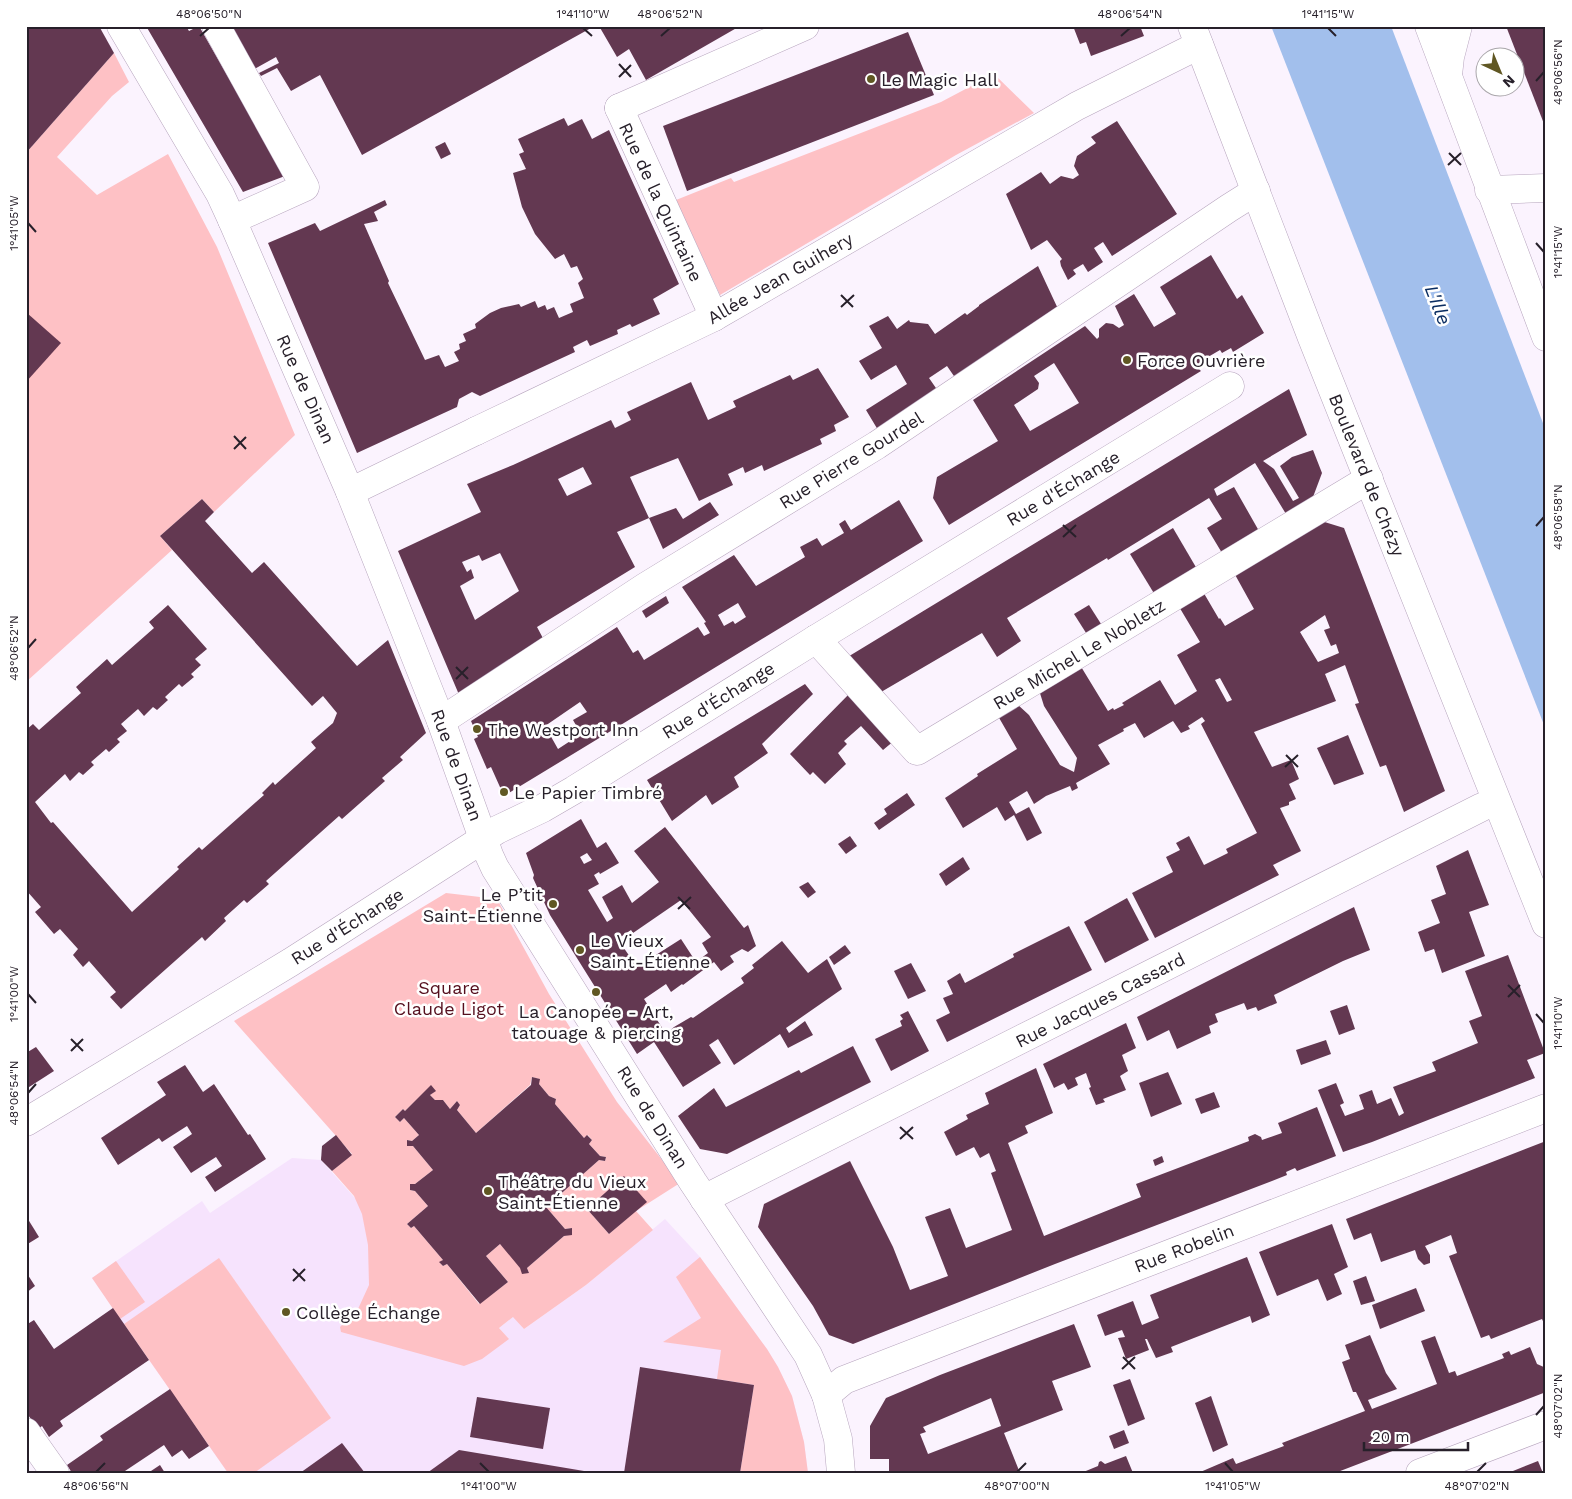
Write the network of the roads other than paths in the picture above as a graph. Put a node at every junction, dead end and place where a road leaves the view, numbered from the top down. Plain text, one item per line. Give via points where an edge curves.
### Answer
1 (122, 26) edge
2 (216, 26) edge
3 (805, 26) edge
4 (1429, 26) edge
5 (1458, 26) edge
6 (1195, 36) edge
7 (1448, 75) junction
8 (1546, 188) edge
9 (1489, 190) junction
10 (1256, 192) junction
11 (232, 220) junction
12 (714, 317) junction
13 (1546, 337) edge
14 (1230, 386) dead end
15 (1369, 479) junction
16 (350, 492) junction
17 (816, 639) junction
18 (441, 721) junction
19 (1496, 801) junction
20 (484, 840) junction
21 (1546, 924) edge
22 (1546, 1108) edge
23 (26, 1122) edge
24 (704, 1199) junction
25 (826, 1395) junction
26 (1546, 1425) edge
27 (26, 1432) edge
28 (55, 1473) edge
29 (841, 1473) edge
30 (1420, 1473) edge

1 - 11 street, Rue de Dinan
2 - 11 street via 305,187
3 - 12 street, Rue de la Quintaine via 619,108
4 - 7 street
5 - 7 street
6 - 10 street, Boulevard de Chézy
6 - 12 street, Allée Jean Guihery
7 - 9 street
8 - 9 street
9 - 13 street
10 - 15 street, Boulevard de Chézy
10 - 18 street, Rue Pierre Gourdel via 877,445 645,587
11 - 16 street, Rue de Dinan
12 - 16 street, Allée Jean Guihery
14 - 17 street, Rue d'Échange
15 - 17 street, Rue Michel Le Nobletz via 917,751
15 - 19 street, Boulevard de Chézy
16 - 18 street, Rue de Dinan
17 - 20 street, Rue d'Échange via 574,790
18 - 20 street, Rue de Dinan
19 - 21 street, Boulevard de Chézy
19 - 24 street, Rue Jacques Cassard
20 - 23 street, Rue d'Échange via 291,962
20 - 24 street, Rue de Dinan via 496,868
22 - 25 street, Rue Robelin via 844,1380
24 - 25 street, Rue de Dinan via 808,1355
25 - 29 street, Rue de Dinan via 838,1439
26 - 30 street
27 - 28 street

